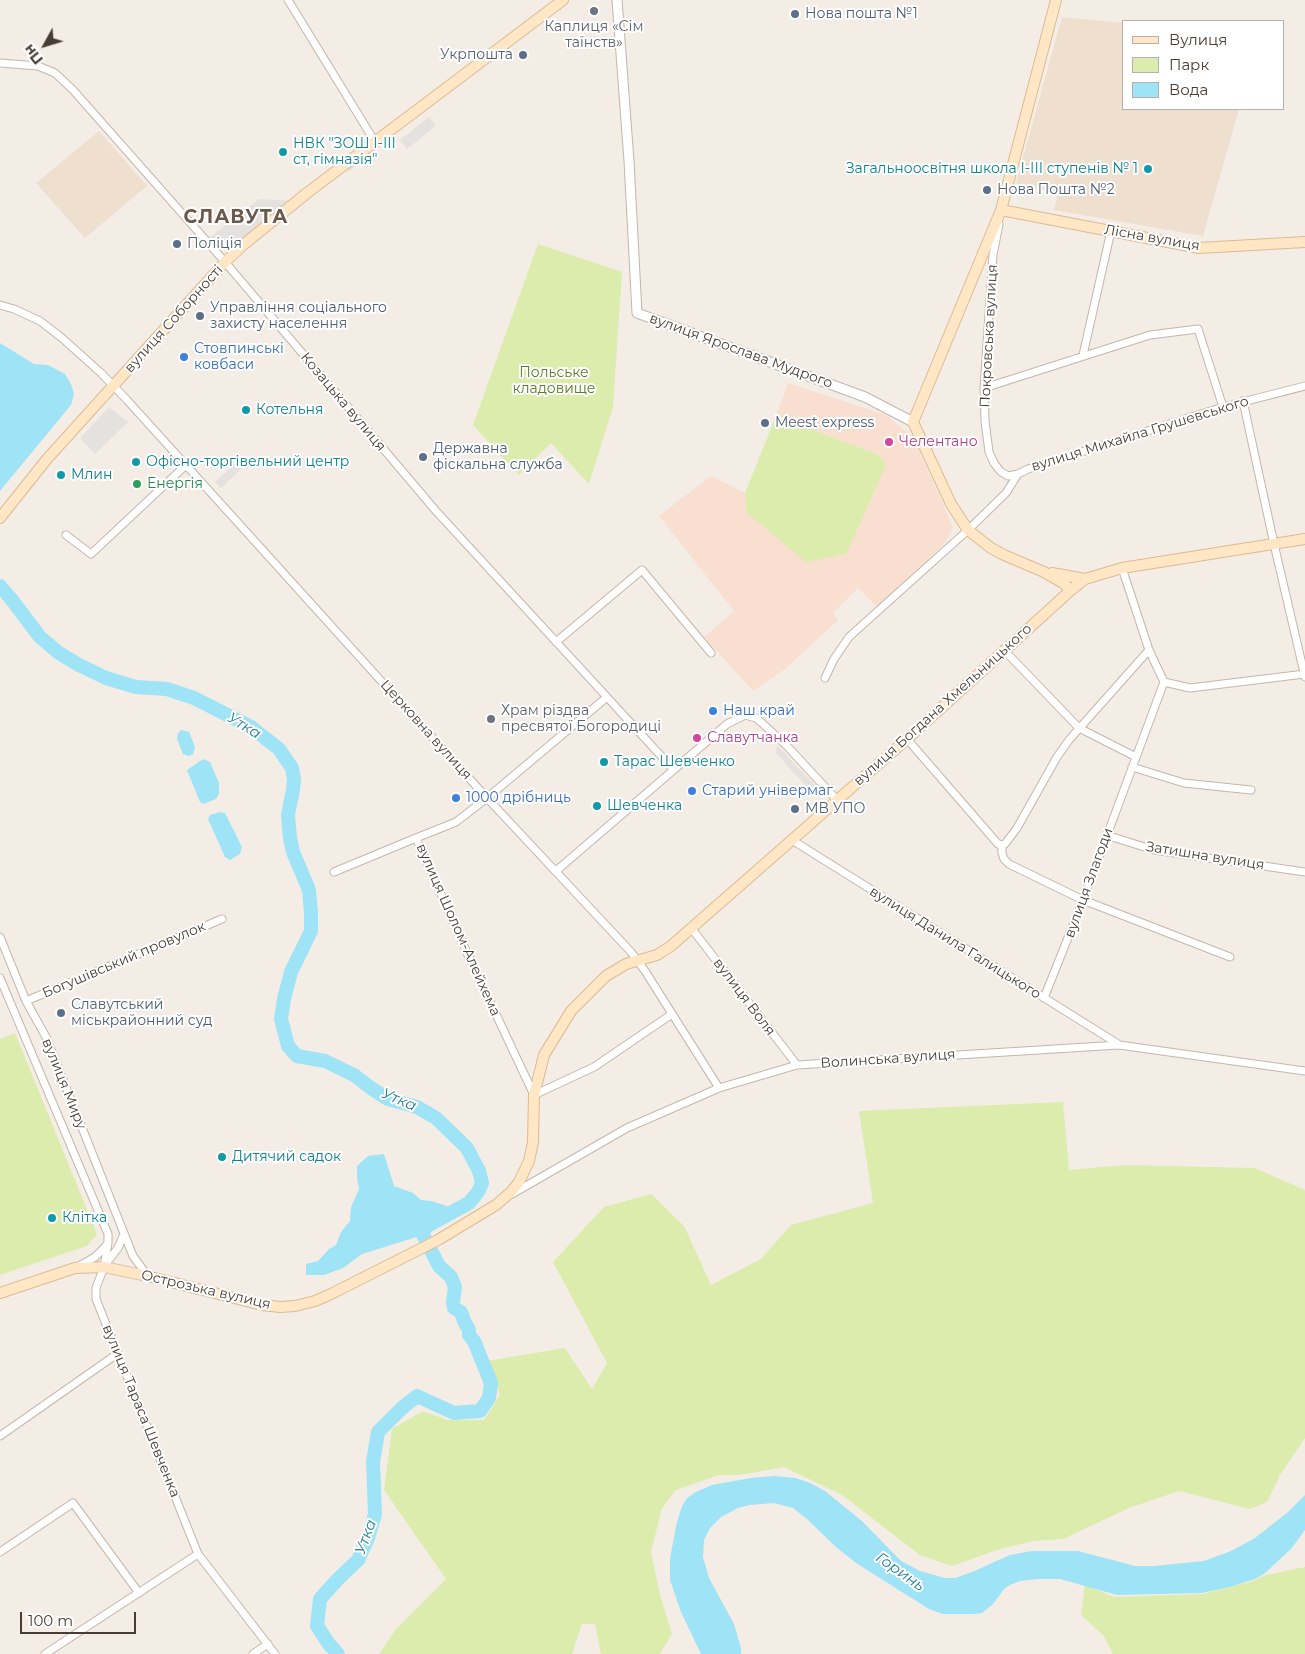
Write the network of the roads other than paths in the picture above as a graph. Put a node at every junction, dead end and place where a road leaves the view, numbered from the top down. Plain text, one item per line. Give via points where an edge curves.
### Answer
1 (288, 0) edge
2 (563, 0) edge
3 (617, 0) edge
4 (1056, 0) edge
5 (0, 63) edge
6 (375, 142) junction
7 (1001, 210) junction
8 (1111, 231) junction
9 (1305, 242) edge
10 (225, 262) junction
11 (0, 305) edge
12 (1083, 355) junction
13 (114, 386) junction
14 (1305, 386) edge
15 (984, 388) junction
16 (1243, 401) junction
17 (1223, 407) junction
18 (912, 422) junction
19 (186, 465) junction
20 (1018, 474) junction
21 (0, 518) edge
22 (968, 530) junction
23 (66, 535) dead end
24 (1305, 539) edge
25 (1274, 544) junction
26 (1122, 568) junction
27 (1044, 572) junction
28 (1085, 579) junction
29 (1071, 590) junction
30 (1060, 600) junction
31 (556, 642) junction
32 (1004, 650) junction
33 (1149, 650) junction
34 (711, 652) dead end
35 (1305, 675) edge
36 (825, 678) dead end
37 (1164, 682) junction
38 (607, 697) junction
39 (1079, 728) junction
40 (907, 739) junction
41 (1136, 756) junction
42 (1132, 766) junction
43 (674, 769) junction
44 (1251, 790) dead end
45 (487, 798) junction
46 (837, 800) junction
47 (1106, 834) junction
48 (416, 838) junction
49 (792, 840) junction
50 (1002, 845) junction
51 (556, 871) junction
52 (334, 872) dead end
53 (1305, 872) edge
54 (1083, 900) junction
55 (222, 919) dead end
56 (692, 929) junction
57 (0, 937) edge
58 (1230, 957) dead end
59 (637, 960) junction
60 (0, 978) edge
61 (1044, 998) junction
62 (26, 1001) junction
63 (672, 1014) junction
64 (1119, 1045) junction
65 (797, 1065) junction
66 (1305, 1071) edge
67 (719, 1088) junction
68 (534, 1095) junction
69 (501, 1201) junction
70 (124, 1234) junction
71 (108, 1243) junction
72 (406, 1258) joint
73 (104, 1267) junction
74 (75, 1268) junction
75 (147, 1276) junction
76 (0, 1293) edge
77 (118, 1354) junction
78 (0, 1436) edge
79 (0, 1552) edge
80 (198, 1554) junction
81 (139, 1593) junction
82 (268, 1644) junction
83 (45, 1654) edge
84 (253, 1654) edge
85 (275, 1654) edge

1 - 6 street
2 - 6 main road, вулиця Соборності
3 - 18 street, вулиця Ярослава Мудрого via 637,313 865,397
4 - 7 main road, Покровська вулиця
5 - 10 street, Козацька вулиця via 38,66 55,73
6 - 10 main road, вулиця Соборності
7 - 8 main road, Лісна вулиця
7 - 15 street, Покровська вулиця via 993,255
7 - 18 main road, Покровська вулиця
8 - 9 main road, Лісна вулиця via 1199,248
8 - 12 street
10 - 13 main road, вулиця Соборності
10 - 31 street, Козацька вулиця via 436,510
11 - 13 street, Церковна вулиця via 40,321
12 - 15 street
12 - 17 street via 1150,335 1198,329
13 - 19 street, Церковна вулиця
13 - 21 main road, вулиця Соборності via 47,459
14 - 16 street, вулиця Михайла Грушевського
15 - 20 street, Покровська вулиця via 989,452 1000,471 1008,476
16 - 17 street, вулиця Михайла Грушевського
16 - 25 street
17 - 20 street, вулиця Михайла Грушевського via 1028,468
18 - 22 main road via 951,504
19 - 23 street via 91,554
19 - 45 street, Церковна вулиця
20 - 22 street, вулиця Михайла Грушевського via 1006,493
22 - 27 main road via 991,548
22 - 36 street, вулиця Михайла Грушевського via 849,637
24 - 25 main road, вулиця Богдана Хмельницького
25 - 26 main road, вулиця Богдана Хмельницького
25 - 35 street
26 - 28 main road, вулиця Богдана Хмельницького
26 - 33 street
27 - 28 main road
27 - 29 main road
27 - 30 main road via 1057,586
28 - 29 main road, вулиця Богдана Хмельницького
29 - 30 main road, вулиця Богдана Хмельницького
30 - 32 main road, вулиця Богдана Хмельницького
31 - 34 street via 642,570
31 - 38 street, Козацька вулиця
32 - 39 street
32 - 40 main road, вулиця Богдана Хмельницького
33 - 37 street
33 - 39 street
35 - 37 street via 1190,688
37 - 41 street, вулиця Злагоди
38 - 43 street, Козацька вулиця
38 - 45 street, вулиця Шолом-Алейхема
39 - 41 street
39 - 50 street via 1057,757 1017,828
40 - 46 main road, вулиця Богдана Хмельницького
40 - 50 street
41 - 42 street, вулиця Злагоди
42 - 44 street via 1184,783
42 - 47 street, вулиця Злагоди
43 - 46 street via 727,724 740,716 751,716 786,746
43 - 51 street
45 - 48 street, вулиця Шолом-Алейхема via 456,822
45 - 51 street, Церковна вулиця
46 - 49 main road, вулиця Богдана Хмельницького
47 - 53 street, Затишна вулиця via 1154,850
47 - 54 street, вулиця Злагоди
48 - 52 street
48 - 68 street, вулиця Шолом-Алейхема
49 - 56 main road, вулиця Богдана Хмельницького
49 - 61 street, вулиця Данила Галицького
50 - 54 street via 1004,859 1009,864
51 - 59 street, Церковна вулиця
54 - 58 street
54 - 61 street, вулиця Злагоди
55 - 62 street, Богушівський провулок
56 - 59 main road, вулиця Богдана Хмельницького via 664,951
56 - 65 street, вулиця Воля
57 - 62 street, вулиця Миру
59 - 63 street, Церковна вулиця
59 - 68 main road, вулиця Богдана Хмельницького via 606,976 571,1011 544,1055
60 - 71 street, вулиця Миру via 106,1228
61 - 64 street, вулиця Данила Галицького
62 - 70 street, вулиця Миру via 46,1037
63 - 67 street, Церковна вулиця
63 - 68 street via 594,1067
64 - 65 street, Волинська вулиця
64 - 66 street, Волинська вулиця
65 - 67 street, Волинська вулиця
67 - 69 street, Волинська вулиця via 627,1128
68 - 69 main road, вулиця Богдана Хмельницького via 533,1142 529,1161 519,1182
69 - 72 main road, вулиця Богдана Хмельницького
70 - 73 street
70 - 75 street, вулиця Миру via 136,1262
71 - 73 street, вулиця Миру
71 - 74 street via 95,1257
72 - 75 main road, Острозька вулиця via 329,1295 295,1306 262,1305
73 - 74 main road, Острозька вулиця
73 - 75 main road, Острозька вулиця
73 - 77 street, вулиця Тараса Шевченка via 96,1288 96,1299
74 - 76 main road, Острозька вулиця
77 - 78 street
77 - 80 street, вулиця Тараса Шевченка
79 - 81 street via 73,1503
80 - 81 street
80 - 82 street, вулиця Тараса Шевченка
81 - 83 street
82 - 84 street
82 - 85 street, вулиця Тараса Шевченка

